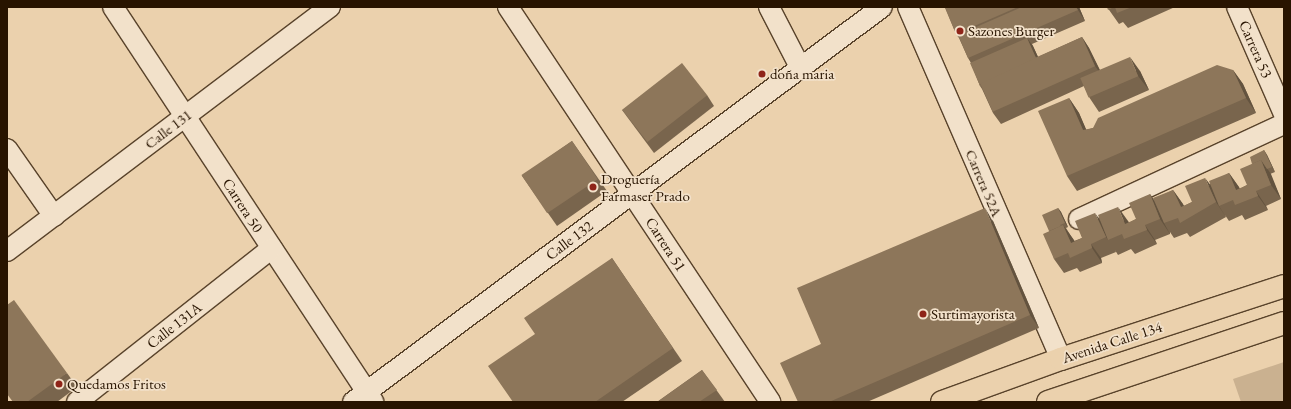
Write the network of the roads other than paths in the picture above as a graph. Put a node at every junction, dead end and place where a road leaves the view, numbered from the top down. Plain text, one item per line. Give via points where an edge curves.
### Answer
1 (113, 7) edge
2 (330, 7) edge
3 (508, 7) edge
4 (769, 7) edge
5 (882, 7) edge
6 (908, 7) edge
7 (1237, 7) edge
8 (800, 67) junction
9 (1284, 114) edge
10 (185, 116) junction
11 (1284, 124) edge
12 (7, 149) edge
13 (632, 192) junction
14 (54, 216) junction
15 (1080, 219) edge
16 (272, 248) junction
17 (7, 251) edge
18 (1284, 286) edge
19 (1284, 323) edge
20 (1061, 359) junction
21 (1082, 396) edge
22 (364, 399) edge
23 (77, 402) edge
24 (770, 402) edge
25 (942, 402) edge
26 (1048, 402) edge

1 - 10 street, Carrera 50
2 - 10 street, Calle 131
3 - 13 street, Carrera 51
4 - 8 street
5 - 8 street, Calle 132
6 - 20 street, Carrera 52A
7 - 9 street, Carrera 53
8 - 13 street, Calle 132
10 - 14 street, Calle 131
10 - 16 street, Carrera 50
11 - 15 street
12 - 14 street
13 - 22 street, Calle 132
13 - 24 street, Carrera 51
14 - 17 street, Calle 131
16 - 22 street, Carrera 50
16 - 23 street, Calle 131A
18 - 20 main road, Avenida Calle 134
19 - 21 main road
20 - 25 main road, Avenida Calle 134
21 - 26 main road

